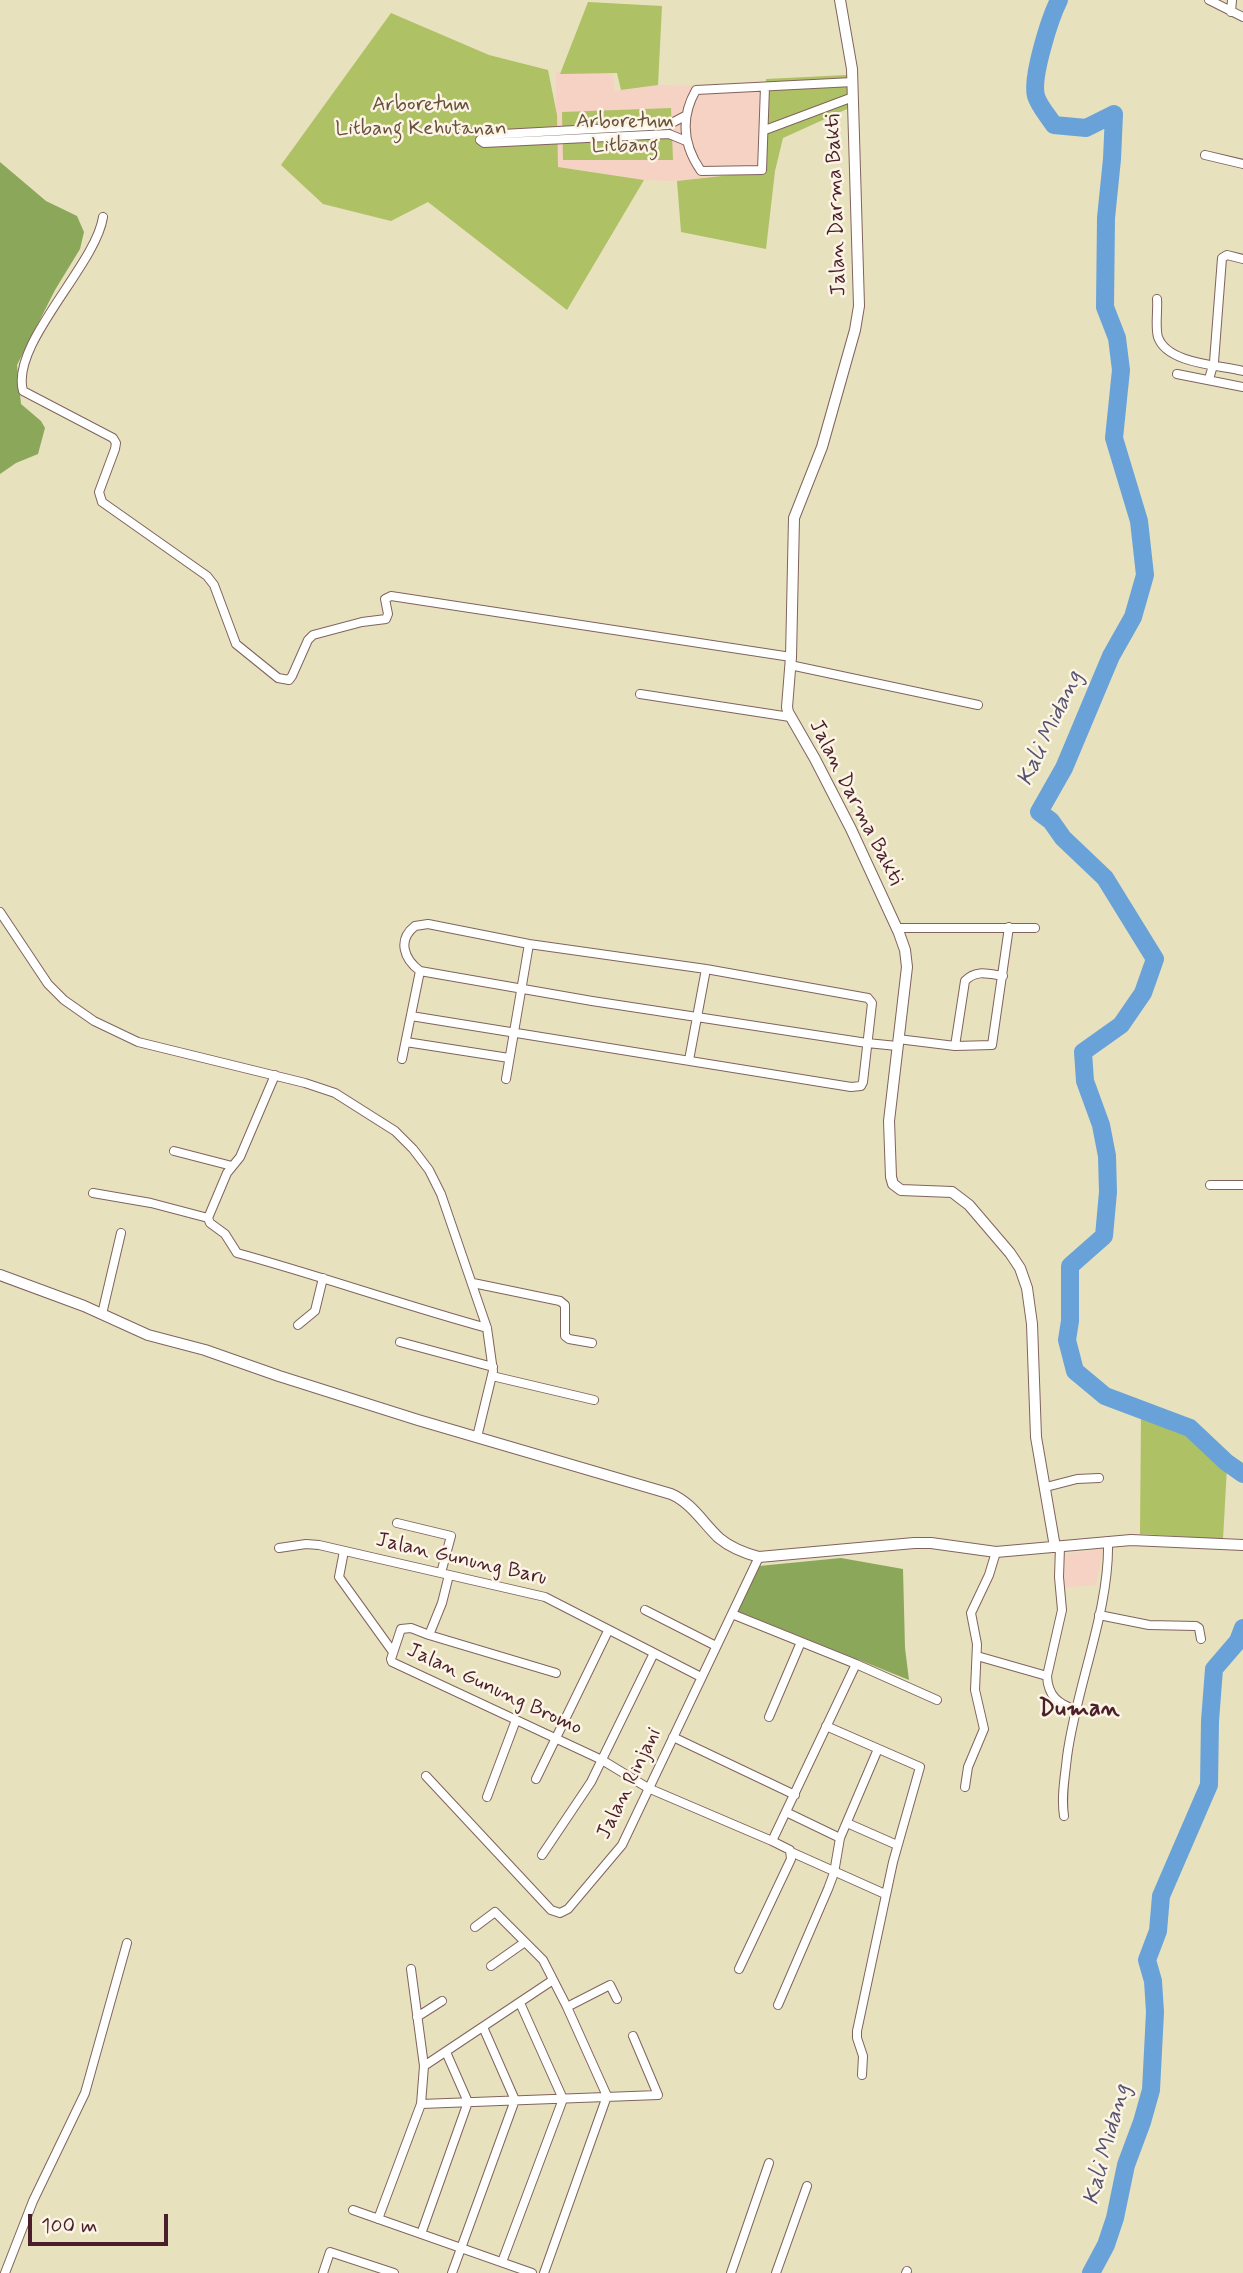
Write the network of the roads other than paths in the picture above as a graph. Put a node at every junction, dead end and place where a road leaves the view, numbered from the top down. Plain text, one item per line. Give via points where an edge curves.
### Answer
1 (840, 0) edge
2 (1209, 0) edge
3 (1233, 0) edge
4 (1231, 12) junction
5 (1243, 17) edge
6 (853, 82) junction
7 (765, 87) junction
8 (853, 97) junction
9 (685, 116) junction
10 (669, 129) junction
11 (765, 130) junction
12 (559, 135) junction
13 (685, 141) junction
14 (1205, 155) dead end
15 (1243, 164) edge
16 (103, 217) dead end
17 (1243, 259) edge
18 (1157, 299) dead end
19 (1213, 364) junction
20 (1243, 371) edge
21 (1177, 374) dead end
22 (1209, 379) junction
23 (1243, 387) edge
24 (790, 661) junction
25 (640, 694) dead end
26 (978, 705) dead end
27 (790, 717) junction
28 (0, 912) edge
29 (1009, 927) junction
30 (896, 928) junction
31 (1035, 928) dead end
32 (529, 944) junction
33 (706, 969) junction
34 (420, 971) junction
35 (1003, 976) junction
36 (521, 989) junction
37 (411, 1016) junction
38 (696, 1016) junction
39 (514, 1032) junction
40 (406, 1042) junction
41 (898, 1042) junction
42 (867, 1043) junction
43 (955, 1046) junction
44 (509, 1058) junction
45 (402, 1059) dead end
46 (689, 1060) junction
47 (275, 1075) junction
48 (506, 1079) dead end
49 (174, 1151) dead end
50 (232, 1167) junction
51 (1210, 1185) dead end
52 (1243, 1185) edge
53 (93, 1193) dead end
54 (208, 1218) junction
55 (121, 1233) dead end
56 (0, 1275) edge
57 (323, 1278) junction
58 (473, 1283) junction
59 (102, 1314) junction
60 (298, 1325) dead end
61 (487, 1328) junction
62 (400, 1342) dead end
63 (592, 1343) dead end
64 (493, 1372) junction
65 (594, 1400) dead end
66 (477, 1437) junction
67 (1099, 1478) dead end
68 (1046, 1487) junction
69 (397, 1522) dead end
70 (1108, 1541) junction
71 (1243, 1545) edge
72 (1057, 1547) junction
73 (279, 1548) dead end
74 (344, 1551) junction
75 (996, 1552) junction
76 (759, 1556) junction
77 (445, 1574) junction
78 (645, 1610) dead end
79 (732, 1614) junction
80 (1099, 1615) junction
81 (608, 1630) junction
82 (429, 1635) junction
83 (1201, 1639) dead end
84 (801, 1642) junction
85 (716, 1646) junction
86 (393, 1652) junction
87 (654, 1653) junction
88 (978, 1656) junction
89 (856, 1664) junction
90 (556, 1674) dead end
91 (1047, 1676) junction
92 (701, 1677) junction
93 (937, 1700) dead end
94 (1076, 1710) junction
95 (769, 1717) dead end
96 (516, 1720) junction
97 (827, 1727) junction
98 (673, 1737) junction
99 (556, 1738) junction
100 (878, 1749) junction
101 (602, 1760) junction
102 (425, 1776) dead end
103 (536, 1779) dead end
104 (965, 1787) dead end
105 (648, 1788) junction
106 (794, 1795) junction
107 (487, 1797) dead end
108 (786, 1812) junction
109 (1064, 1816) dead end
110 (847, 1824) junction
111 (841, 1838) junction
112 (772, 1841) junction
113 (897, 1845) junction
114 (792, 1852) junction
115 (542, 1855) dead end
116 (834, 1873) junction
117 (885, 1894) junction
118 (475, 1927) dead end
119 (525, 1942) junction
120 (127, 1943) dead end
121 (491, 1966) dead end
122 (411, 1969) dead end
123 (739, 1969) dead end
124 (553, 1980) junction
125 (617, 1999) dead end
126 (442, 2001) dead end
127 (520, 2003) junction
128 (778, 2006) dead end
129 (567, 2007) junction
130 (417, 2017) junction
131 (483, 2027) junction
132 (633, 2036) dead end
133 (446, 2052) junction
134 (424, 2066) junction
135 (862, 2075) dead end
136 (607, 2096) junction
137 (563, 2099) junction
138 (515, 2101) junction
139 (468, 2102) junction
140 (421, 2104) junction
141 (769, 2163) dead end
142 (807, 2186) dead end
143 (354, 2210) dead end
144 (378, 2219) junction
145 (421, 2234) junction
146 (461, 2248) junction
147 (502, 2262) junction
148 (5, 2273) edge
149 (323, 2273) edge
150 (394, 2273) edge
151 (452, 2273) edge
152 (532, 2273) edge
153 (544, 2273) edge
154 (731, 2273) edge
155 (776, 2273) edge

1 - 6 street, Jalan Darma Bakti
2 - 4 street
3 - 4 street
4 - 5 street
6 - 7 street
6 - 8 street, Jalan Darma Bakti
7 - 9 street via 696,90
7 - 11 street
8 - 11 street
8 - 24 street, Jalan Darma Bakti via 859,306 822,447 794,518
9 - 10 street
9 - 13 street
10 - 12 street
10 - 13 street
11 - 13 street via 764,167 759,172 701,171
12 - 12 street via 484,135 480,138 484,143
14 - 15 street
16 - 24 street via 97,236 30,351 21,378 23,391 113,438 115,449 99,492 102,502 207,576 236,644 278,678 289,680 313,635 386,619 385,599 391,596
17 - 19 street via 1222,258
18 - 19 street via 1157,334 1163,345 1183,359
19 - 20 street
19 - 22 street
21 - 22 street
22 - 23 street
24 - 26 street
24 - 27 street, Jalan Darma Bakti
25 - 27 street
27 - 30 street, Jalan Darma Bakti via 851,829
28 - 47 street via 48,984 94,1021 138,1042
29 - 30 street
29 - 31 street
29 - 35 street
30 - 41 street, Jalan Darma Bakti via 906,958
32 - 33 street
32 - 34 street via 428,924 415,926 407,932 404,945 411,964
32 - 36 street
33 - 38 street
33 - 42 street via 868,998 873,1003
34 - 36 street
34 - 37 street
35 - 43 street via 979,973 965,981
35 - 43 street via 992,1045
36 - 38 street
36 - 39 street
37 - 39 street
37 - 40 street
38 - 42 street
38 - 46 street
39 - 44 street
39 - 46 street
40 - 44 street
40 - 45 street
41 - 42 street
41 - 43 street
41 - 68 street, Jalan Darma Bakti via 889,1128 893,1184 901,1190 952,1192 969,1205 1020,1268 1034,1334 1036,1437
42 - 46 street via 863,1082 857,1087
44 - 48 street
47 - 50 street
47 - 58 street via 335,1093 404,1139 435,1181
49 - 50 street
50 - 54 street
51 - 52 street
53 - 54 street
54 - 57 street via 237,1254
55 - 59 street
56 - 59 street
57 - 60 street via 315,1311
57 - 61 street
58 - 61 street
58 - 63 street via 561,1301 566,1310 565,1336
59 - 66 street via 160,1339
61 - 64 street
62 - 64 street
64 - 65 street
64 - 66 street
66 - 76 street via 671,1494 725,1542
67 - 68 street
68 - 72 street, Jalan Darma Bakti
69 - 77 street via 451,1536
70 - 71 street
70 - 72 street
70 - 80 street
72 - 75 street
72 - 91 street, Jalan Darma Bakti via 1062,1609
73 - 74 street, Jalan Gunung Baru via 313,1544
74 - 77 street, Jalan Gunung Baru
74 - 86 street via 339,1577
75 - 76 street via 931,1543
75 - 88 street via 972,1607
76 - 79 street, Jalan Rinjani
77 - 81 street, Jalan Gunung Baru via 545,1597
77 - 82 street via 442,1603
78 - 85 street
79 - 84 street
79 - 85 street, Jalan Rinjani
80 - 83 street via 1149,1625 1197,1626
80 - 94 street
81 - 87 street, Jalan Gunung Baru
81 - 99 street
82 - 86 street, Jalan Gunung Bromo via 401,1629
82 - 90 street
84 - 89 street
84 - 95 street
85 - 92 street, Jalan Rinjani
86 - 96 street, Jalan Gunung Bromo via 393,1664
87 - 92 street, Jalan Gunung Baru
87 - 101 street
88 - 91 street
88 - 104 street via 975,1690 984,1729
89 - 93 street
89 - 97 street
91 - 94 street via 1057,1702
92 - 98 street, Jalan Rinjani
94 - 109 street via 1062,1788
96 - 99 street, Jalan Gunung Bromo
96 - 107 street
97 - 100 street
97 - 106 street
98 - 105 street, Jalan Rinjani
98 - 106 street
99 - 101 street, Jalan Gunung Bromo
99 - 103 street
100 - 110 street
100 - 113 street via 920,1767
101 - 105 street, Jalan Gunung Bromo
101 - 115 street
102 - 105 street, Jalan Rinjani via 551,1910 560,1913 616,1854
105 - 112 street, Jalan Gunung Bromo
106 - 108 street
108 - 111 street
108 - 112 street
110 - 111 street
110 - 113 street
111 - 116 street
112 - 114 street, Jalan Gunung Bromo
113 - 117 street
114 - 116 street, Jalan Gunung Bromo
114 - 123 street
116 - 117 street, Jalan Gunung Bromo
116 - 128 street
117 - 135 street via 856,2035 863,2053
118 - 119 street via 495,1912
119 - 121 street
119 - 124 street via 543,1960
120 - 148 street via 85,2093 33,2201
122 - 130 street
124 - 127 street
124 - 129 street
125 - 129 street via 610,1985
126 - 130 street
127 - 131 street
127 - 137 street
129 - 136 street
130 - 134 street
131 - 133 street
131 - 138 street
132 - 136 street via 657,2095
133 - 134 street
133 - 139 street
134 - 140 street
136 - 137 street
136 - 153 street
137 - 138 street
137 - 147 street
138 - 139 street
138 - 146 street
139 - 140 street
139 - 145 street
140 - 144 street
141 - 154 street
142 - 155 street
143 - 144 street
144 - 145 street
145 - 146 street
146 - 147 street
146 - 151 street
147 - 152 street
149 - 150 street via 330,2252

